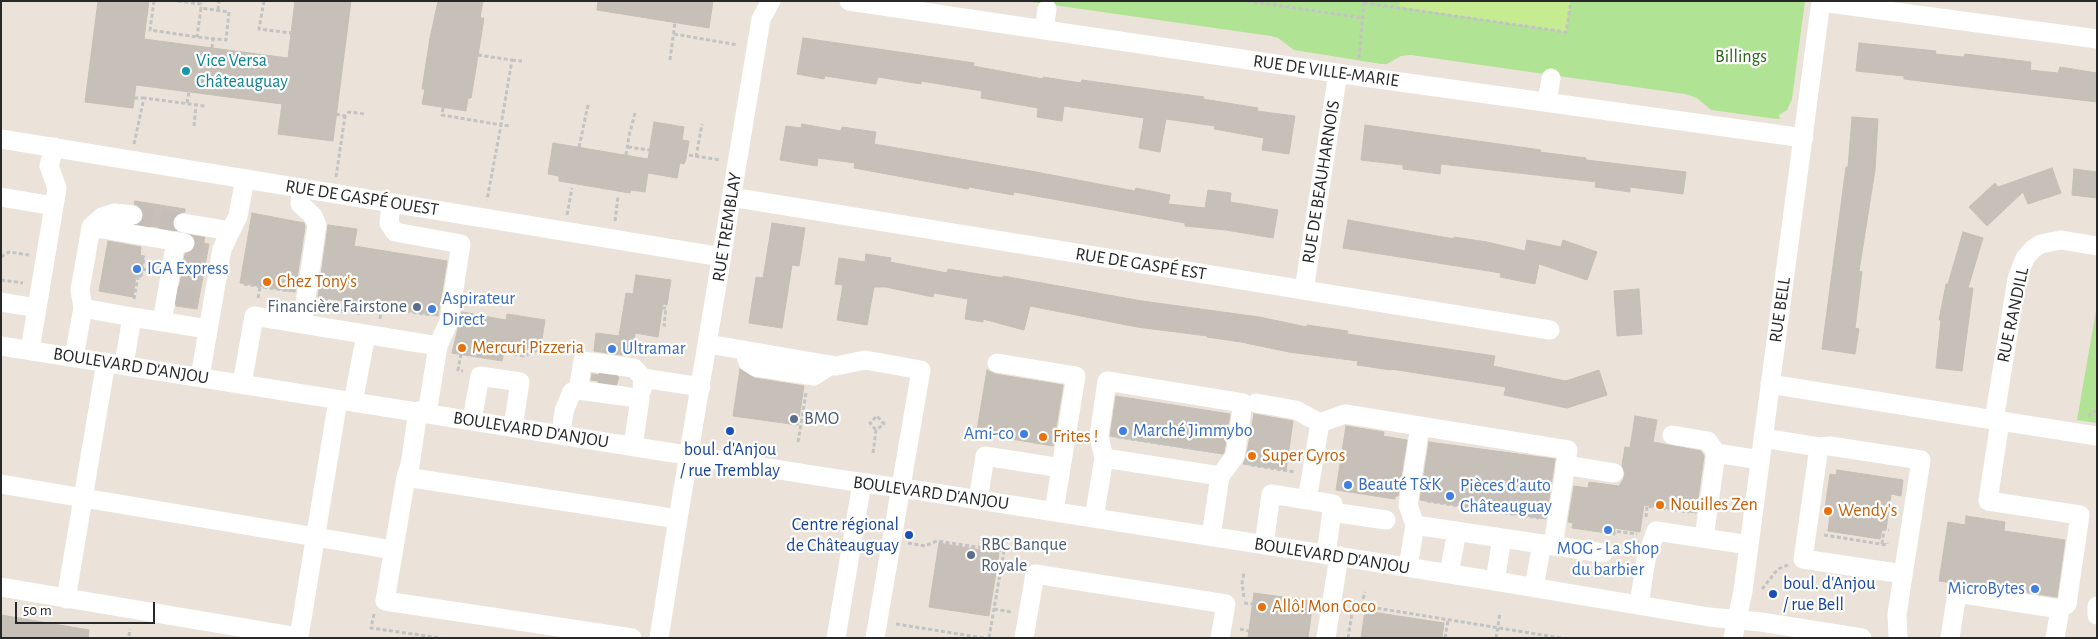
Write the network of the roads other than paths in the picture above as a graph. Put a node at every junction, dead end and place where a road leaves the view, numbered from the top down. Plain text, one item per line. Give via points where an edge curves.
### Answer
1 (771, 1) edge
2 (849, 1) edge
3 (1821, 1) edge
4 (1047, 8) dead end
5 (1044, 30) junction
6 (2097, 39) edge
7 (1338, 73) junction
8 (1551, 78) dead end
9 (1548, 102) junction
10 (1804, 138) junction
11 (1, 139) edge
12 (54, 147) junction
13 (245, 179) junction
14 (301, 188) junction
15 (1, 197) edge
16 (732, 197) junction
17 (391, 202) junction
18 (54, 206) junction
19 (132, 215) tunnel mouth
20 (183, 223) tunnel mouth
21 (97, 227) junction
22 (231, 231) junction
23 (2097, 246) edge
24 (722, 258) junction
25 (1304, 290) junction
26 (1, 302) edge
27 (37, 308) junction
28 (82, 308) junction
29 (129, 308) junction
30 (162, 322) junction
31 (302, 324) junction
32 (208, 329) junction
33 (1550, 330) dead end
34 (366, 335) junction
35 (708, 344) junction
36 (1, 346) edge
37 (438, 346) junction
38 (30, 350) junction
39 (74, 357) junction
40 (106, 362) junction
41 (997, 363) dead end
42 (124, 365) junction
43 (200, 377) junction
44 (643, 378) junction
45 (242, 384) junction
46 (1770, 384) junction
47 (701, 387) junction
48 (578, 390) junction
49 (640, 399) junction
50 (346, 401) junction
51 (1256, 403) dead end
52 (422, 412) junction
53 (472, 420) junction
54 (1997, 421) junction
55 (1320, 423) junction
56 (1420, 426) junction
57 (513, 427) junction
58 (561, 435) junction
59 (1672, 435) dead end
60 (2097, 436) edge
61 (1763, 438) junction
62 (633, 446) junction
63 (1819, 447) junction
64 (1716, 453) junction
65 (690, 456) junction
66 (1104, 458) junction
67 (1760, 460) junction
68 (1565, 465) junction
69 (1061, 468) junction
70 (1919, 471) junction
71 (1614, 473) dead end
72 (1220, 476) junction
73 (406, 477) junction
74 (862, 483) junction
75 (1, 484) edge
76 (900, 488) junction
77 (83, 498) junction
78 (978, 500) junction
79 (1308, 500) junction
80 (1054, 511) junction
81 (1332, 512) junction
82 (1094, 518) junction
83 (678, 519) junction
84 (1386, 520) dead end
85 (1415, 524) junction
86 (1457, 531) junction
87 (316, 536) junction
88 (1211, 537) junction
89 (1502, 538) junction
90 (1704, 538) junction
91 (1749, 544) junction
92 (1264, 545) junction
93 (1547, 545) junction
94 (393, 550) junction
95 (1603, 553) dead end
96 (1332, 555) junction
97 (1815, 561) junction
98 (1408, 567) junction
99 (1449, 574) junction
100 (1903, 574) junction
101 (1495, 581) junction
102 (1, 587) edge
103 (1534, 587) junction
104 (66, 598) junction
105 (1639, 605) junction
106 (2097, 606) edge
107 (2060, 608) junction
108 (2097, 615) edge
109 (1735, 629) edge
110 (300, 638) edge
111 (632, 638) edge
112 (659, 638) edge
113 (836, 638) edge
114 (875, 638) edge
115 (1024, 638) edge
116 (1220, 638) edge
117 (1326, 638) edge
118 (1862, 638) edge
119 (1898, 638) edge
120 (1950, 638) edge
121 (2055, 638) edge

1 - 16 street, RUE TREMBLAY via 761,18
2 - 5 street, RUE DE VILLE-MARIE
3 - 6 street
3 - 10 street, RUE BELL
4 - 5 street
5 - 7 street, RUE DE VILLE-MARIE
7 - 9 street, RUE DE VILLE-MARIE
7 - 25 street, RUE DE BEAUHARNOIS
8 - 9 street
9 - 10 street, RUE DE VILLE-MARIE
10 - 46 street, RUE BELL
11 - 12 street, RUE DE GASPÉ OUEST
12 - 13 street, RUE DE GASPÉ OUEST
12 - 18 street via 49,166 57,188
13 - 14 street, RUE DE GASPÉ OUEST
13 - 22 street via 238,216
14 - 17 street, RUE DE GASPÉ OUEST
14 - 31 street via 300,204 313,216 317,225
15 - 18 street
16 - 24 street, RUE TREMBLAY
16 - 25 street, RUE DE GASPÉ EST
17 - 24 street, RUE DE GASPÉ OUEST
17 - 37 street via 389,223 396,232 461,244 449,321
18 - 27 street
19 - 21 street via 114,213 102,216
20 - 22 street
21 - 28 street via 80,290
21 - 30 street via 181,242 172,294
22 - 32 street via 215,248 206,300
23 - 54 street, RUE RANDILL via 2060,240 2041,244 2025,258 2017,279
24 - 35 street, RUE TREMBLAY
25 - 33 street, RUE DE GASPÉ EST
26 - 27 street
27 - 38 street
28 - 29 street
28 - 39 street
29 - 30 street
29 - 42 street
30 - 32 street
31 - 34 street
31 - 45 street via 254,316
32 - 43 street
34 - 37 street
34 - 50 street
35 - 47 street, RUE TREMBLAY
35 - 76 street via 836,366 865,360 921,370
36 - 38 street, BOULEVARD D'ANJOU
37 - 52 street
38 - 39 street, BOULEVARD D'ANJOU
39 - 40 street, BOULEVARD D'ANJOU
40 - 42 street, BOULEVARD D'ANJOU
40 - 77 street
41 - 69 street via 1076,376
42 - 43 street, BOULEVARD D'ANJOU
43 - 45 street, BOULEVARD D'ANJOU
44 - 47 street
44 - 48 street via 634,368 610,367 583,360
44 - 49 street
45 - 50 street, BOULEVARD D'ANJOU
46 - 54 street
46 - 61 street, RUE BELL
47 - 65 street, RUE TREMBLAY
48 - 49 street via 607,391
48 - 58 street via 572,392 566,405
49 - 62 street
50 - 52 street, BOULEVARD D'ANJOU
50 - 87 street
51 - 55 street via 1296,410
52 - 53 street, BOULEVARD D'ANJOU
52 - 73 street
53 - 57 street, BOULEVARD D'ANJOU
53 - 57 street via 480,376 520,382
54 - 60 street
54 - 107 street, RUE RANDILL via 1988,501 2080,516 2067,604
55 - 56 street via 1345,414
55 - 79 street
56 - 68 street via 1568,450
56 - 85 street via 1408,505
57 - 58 street, BOULEVARD D'ANJOU
58 - 62 street, BOULEVARD D'ANJOU
59 - 64 street via 1708,440
61 - 63 street
61 - 67 street, RUE BELL
62 - 65 street, BOULEVARD D'ANJOU
63 - 70 street via 1921,460
63 - 97 street via 1803,559
64 - 67 street
64 - 90 street
65 - 74 street, BOULEVARD D'ANJOU
65 - 83 street, RUE TREMBLAY
66 - 72 street
66 - 72 street via 1099,436 1107,382 1242,403 1235,456
66 - 82 street
67 - 91 street, RUE BELL
68 - 71 street
68 - 93 street
69 - 78 street via 985,456
69 - 80 street
70 - 97 street via 1841,460 1830,464
70 - 100 street
72 - 88 street
73 - 83 street
73 - 94 street
74 - 76 street, BOULEVARD D'ANJOU
74 - 113 street
75 - 77 street
76 - 78 street, BOULEVARD D'ANJOU
76 - 114 street
77 - 87 street
77 - 104 street
78 - 80 street, BOULEVARD D'ANJOU
79 - 81 street via 1334,504
79 - 92 street via 1271,494
80 - 82 street, BOULEVARD D'ANJOU
81 - 84 street
81 - 96 street
82 - 88 street, BOULEVARD D'ANJOU
83 - 112 street, RUE TREMBLAY
85 - 86 street
85 - 98 street
86 - 89 street
86 - 99 street
87 - 94 street
87 - 110 street
88 - 92 street, BOULEVARD D'ANJOU
89 - 93 street
89 - 101 street
90 - 91 street
90 - 105 street via 1656,531 1646,559
91 - 109 street, RUE BELL
92 - 96 street, BOULEVARD D'ANJOU
93 - 95 street
93 - 103 street
94 - 111 street via 385,601
96 - 98 street, BOULEVARD D'ANJOU
96 - 117 street
97 - 100 street
98 - 99 street, BOULEVARD D'ANJOU
99 - 101 street, BOULEVARD D'ANJOU
100 - 119 street via 1897,614
101 - 103 street, BOULEVARD D'ANJOU
102 - 104 street
103 - 105 street, BOULEVARD D'ANJOU
104 - 110 street
105 - 109 street, BOULEVARD D'ANJOU
106 - 108 street
107 - 120 street via 1957,593
107 - 121 street
109 - 118 street, BOULEVARD D'ANJOU
115 - 116 street via 1035,574 1226,604

